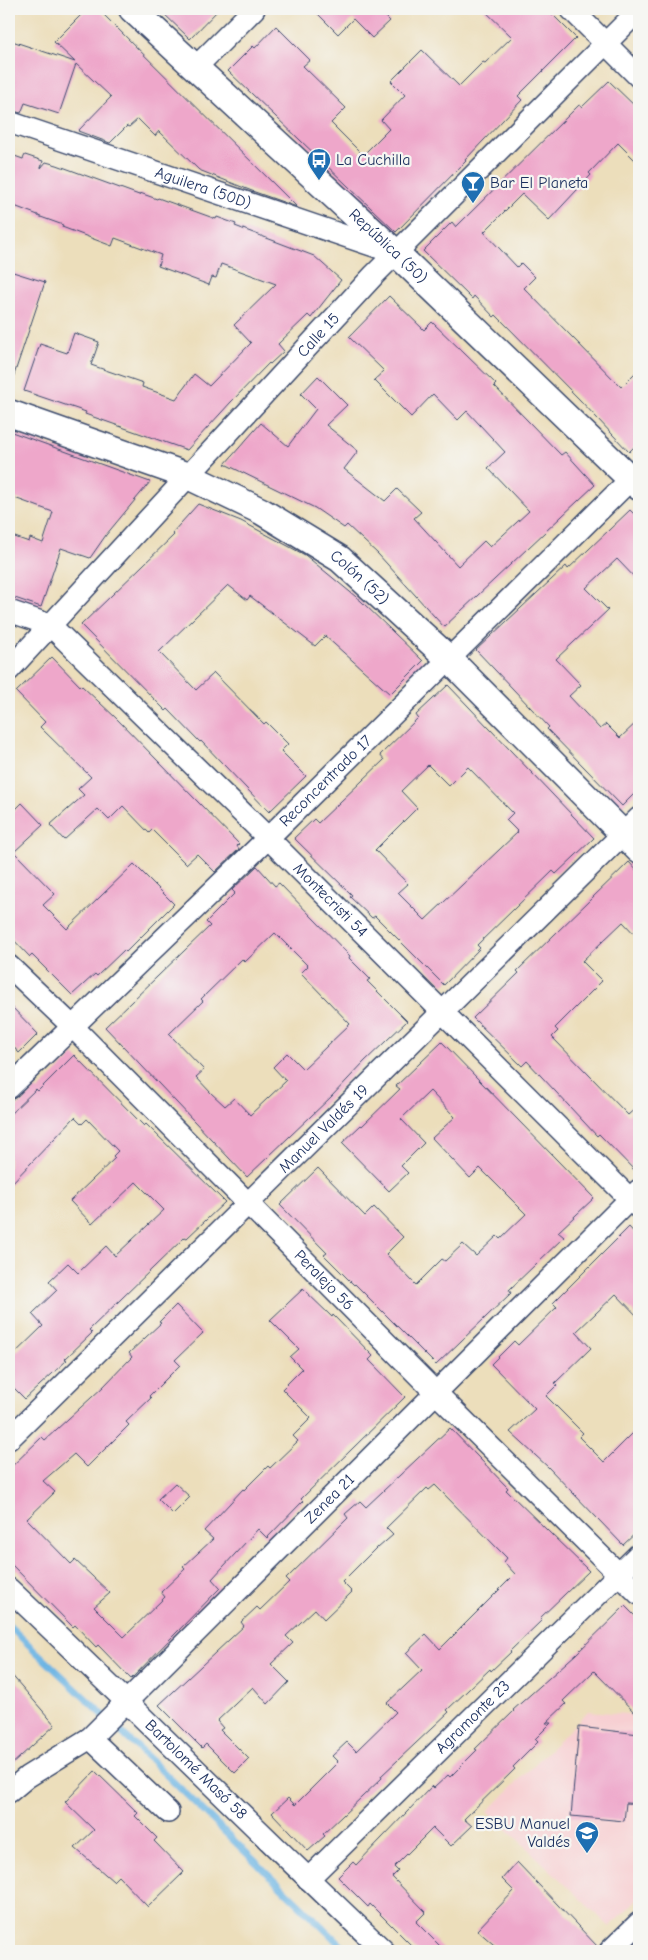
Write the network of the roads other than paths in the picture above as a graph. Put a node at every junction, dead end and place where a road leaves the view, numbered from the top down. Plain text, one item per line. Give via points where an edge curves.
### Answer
1 (132, 9) edge
2 (254, 9) edge
3 (571, 9) edge
4 (639, 10) edge
5 (606, 44) junction
6 (195, 68) junction
7 (639, 77) edge
8 (9, 122) edge
9 (396, 254) junction
10 (9, 413) edge
11 (188, 476) junction
12 (636, 479) edge
13 (9, 611) edge
14 (50, 625) junction
15 (449, 659) junction
16 (9, 670) edge
17 (634, 834) edge
18 (268, 838) junction
19 (9, 966) edge
20 (442, 1013) junction
21 (72, 1026) junction
22 (9, 1088) edge
23 (636, 1199) edge
24 (248, 1203) junction
25 (436, 1392) junction
26 (9, 1439) edge
27 (639, 1554) edge
28 (620, 1574) junction
29 (9, 1589) edge
30 (639, 1594) edge
31 (127, 1701) junction
32 (90, 1738) junction
33 (9, 1792) edge
34 (168, 1812) dead end
35 (308, 1879) junction
36 (639, 1923) edge
37 (384, 1951) edge
38 (610, 1951) edge

1 - 6 main road, República (50)
2 - 6 street
3 - 5 street
4 - 5 street, Calle 15
5 - 7 street
5 - 9 street, Calle 15
6 - 9 main road, República (50)
8 - 9 street, Aguilera (50D)
9 - 11 street, Calle 15
9 - 12 main road, República (50)
10 - 11 main road, Colón (52)
11 - 14 street, Calle 15
11 - 15 main road, Colón (52) via 261,511 340,559
12 - 15 street, Reconcentrado 17
13 - 14 street, Montecristi 54
14 - 16 street, Calle 15
14 - 18 street, Montecristi 54
15 - 17 main road, Colón (52)
15 - 18 street, Reconcentrado 17
17 - 20 street, Manuel Valdés 19
18 - 20 street, Montecristi 54
18 - 21 street, Reconcentrado 17
19 - 21 street, Peralejo 56
20 - 23 street, Montecristi 54
20 - 24 street, Manuel Valdés 19
21 - 22 street, Reconcentrado 17
21 - 24 street, Peralejo 56
23 - 25 street, Zenea 21
24 - 25 street, Peralejo 56
24 - 26 street, Manuel Valdés 19
25 - 28 street, Peralejo 56
25 - 31 street, Zenea 21
27 - 28 street, Agramonte 23
28 - 30 street, Peralejo 56
28 - 35 street, Agramonte 23
29 - 31 street, Bartolomé Masó 58
31 - 32 street, Zenea 21
31 - 35 street, Bartolomé Masó 58
32 - 33 street, Zenea 21
32 - 34 street
35 - 37 street, Bartolomé Masó 58
36 - 38 street

